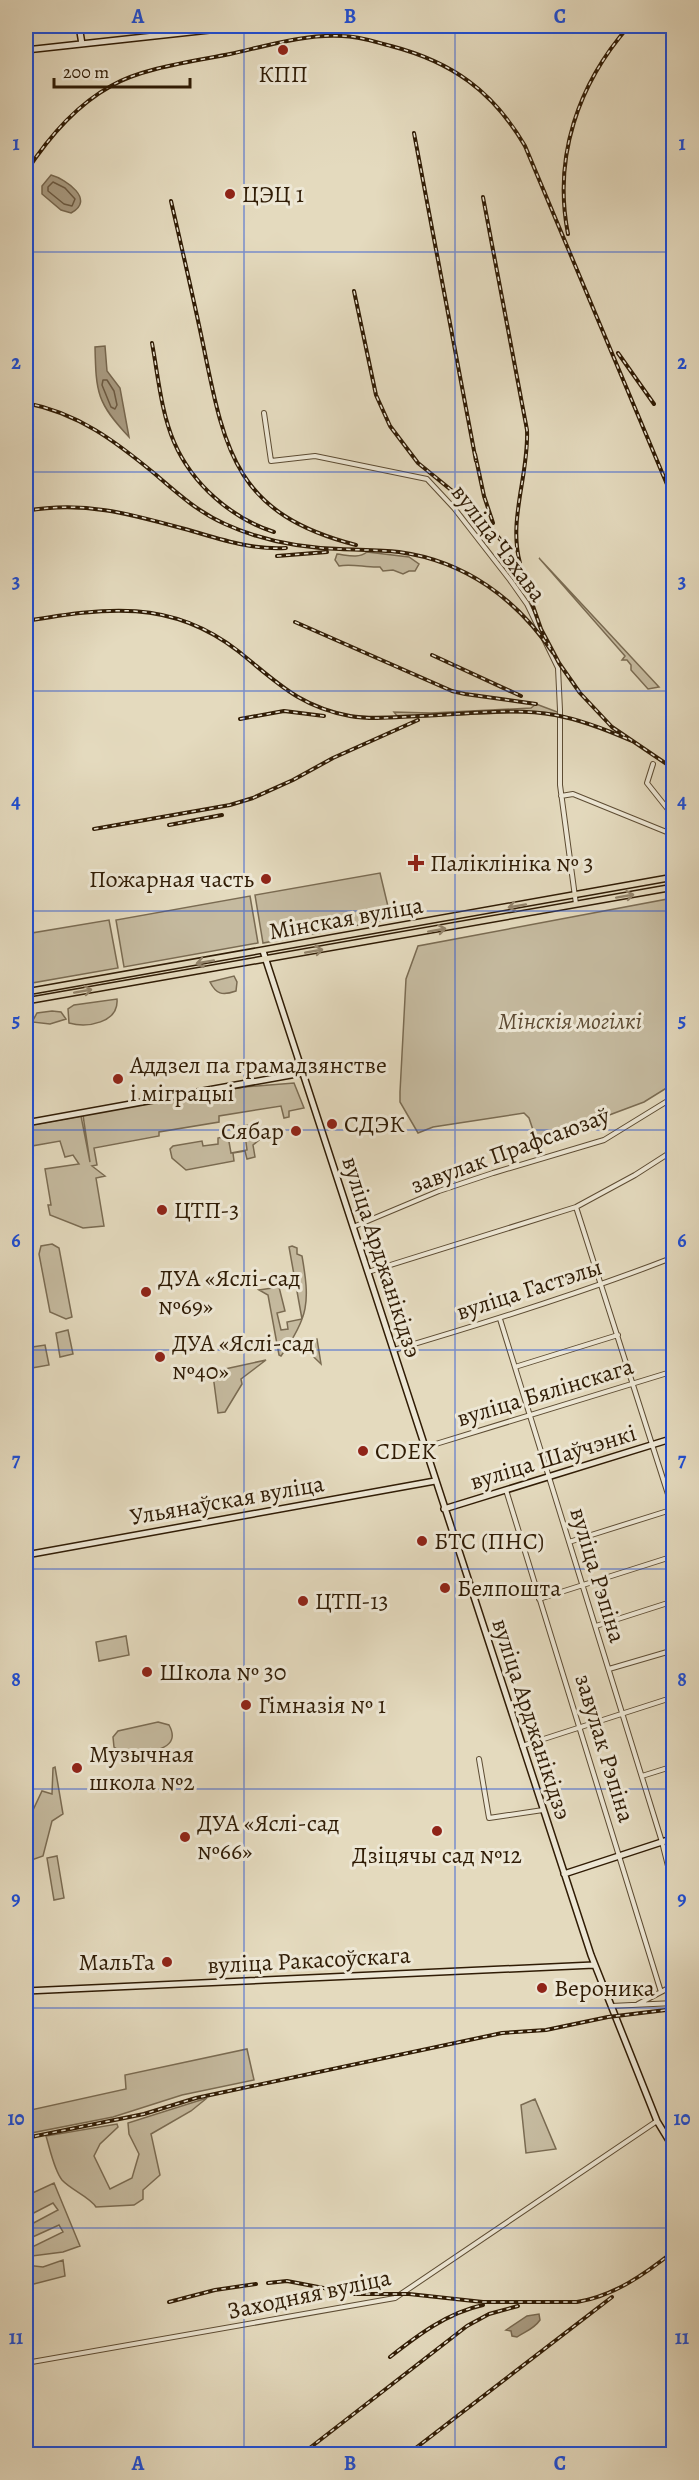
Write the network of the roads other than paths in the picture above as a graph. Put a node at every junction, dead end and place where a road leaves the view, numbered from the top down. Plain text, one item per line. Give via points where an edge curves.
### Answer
1 (79, 26) edge
2 (246, 26) edge
3 (620, 26) edge
4 (674, 27) edge
5 (82, 44) junction
6 (26, 50) edge
7 (264, 413) dead end
8 (653, 764) dead end
9 (561, 796) junction
10 (674, 817) edge
11 (674, 829) edge
12 (674, 878) edge
13 (674, 887) edge
14 (575, 895) junction
15 (576, 905) junction
16 (263, 951) junction
17 (265, 960) junction
18 (56, 987) junction
19 (26, 992) edge
20 (58, 996) junction
21 (26, 1001) edge
22 (302, 1073) junction
23 (674, 1097) edge
24 (26, 1123) edge
25 (674, 1150) edge
26 (576, 1207) junction
27 (353, 1227) junction
28 (674, 1257) edge
29 (368, 1272) junction
30 (602, 1286) junction
31 (500, 1319) junction
32 (618, 1335) junction
33 (394, 1350) junction
34 (515, 1367) junction
35 (674, 1371) edge
36 (632, 1385) junction
37 (530, 1416) junction
38 (674, 1438) edge
39 (653, 1445) junction
40 (426, 1447) junction
41 (549, 1477) junction
42 (435, 1481) junction
43 (506, 1490) junction
44 (444, 1509) junction
45 (673, 1511) edge
46 (569, 1542) junction
47 (26, 1555) edge
48 (674, 1556) edge
49 (582, 1584) junction
50 (539, 1599) junction
51 (674, 1601) edge
52 (596, 1626) junction
53 (674, 1650) edge
54 (609, 1669) junction
55 (674, 1696) edge
56 (622, 1712) junction
57 (580, 1726) junction
58 (521, 1746) junction
59 (479, 1759) dead end
60 (674, 1766) edge
61 (642, 1776) junction
62 (543, 1810) junction
63 (674, 1838) edge
64 (662, 1842) junction
65 (620, 1856) junction
66 (564, 1874) junction
67 (674, 1878) edge
68 (594, 1965) junction
69 (674, 1985) edge
70 (26, 1991) edge
71 (661, 1992) junction
72 (674, 2003) edge
73 (638, 2004) junction
74 (611, 2006) junction
75 (657, 2121) junction
76 (674, 2149) edge
77 (26, 2363) edge
78 (674, 2446) edge
79 (659, 2454) edge

1 - 5 main road
2 - 5 main road
3 - 4 main road
5 - 6 main road
7 - 9 street, вуліца Чэхава via 271,461 315,456 426,479 510,580 527,604 558,668
8 - 10 street via 647,783
9 - 11 street via 573,794 669,833
9 - 14 street, вуліца Чэхава
12 - 14 main road, Мінская вуліца
15 -> 13 main road, Мінская вуліца
14 - 15 street, вуліца Чэхава
14 -> 16 main road, Мінская вуліца
17 -> 15 main road, Мінская вуліца
16 - 17 main road, вуліца Арджанікідзэ
16 -> 18 main road, Мінская вуліца
20 -> 17 main road, Мінская вуліца
17 - 22 main road, вуліца Арджанікідзэ
18 - 19 main road, Мінская вуліца
18 - 20 main road via 54,993
20 - 21 main road, Мінская вуліца
22 - 24 main road
22 - 27 main road, вуліца Арджанікідзэ
23 - 27 street, завулак Прафсаюзаў via 604,1140 439,1191
25 - 26 street via 636,1176
26 - 29 street
26 - 30 street
27 - 29 main road, вуліца Арджанікідзэ
28 - 30 street, вуліца Гастэлы
29 - 33 main road, вуліца Арджанікідзэ
30 - 31 street, вуліца Гастэлы
30 - 32 street
31 - 33 street, вуліца Гастэлы
31 - 34 street, вуліца Рэпіна
32 - 34 street
32 - 36 street
33 - 40 main road, вуліца Арджанікідзэ
34 - 37 street, вуліца Рэпіна
35 - 36 street, вуліца Бялінскага
36 - 37 street, вуліца Бялінскага
36 - 39 street
37 - 40 street, вуліца Бялінскага
37 - 41 street, вуліца Рэпіна
38 - 39 main road, вуліца Шаўчэнкі
39 - 41 main road, вуліца Шаўчэнкі
39 - 45 street
40 - 42 main road, вуліца Арджанікідзэ
41 - 43 main road, вуліца Шаўчэнкі
41 - 46 street, вуліца Рэпіна
42 - 44 main road, вуліца Арджанікідзэ
42 - 47 main road, Ульянаўская вуліца
43 - 44 main road, вуліца Шаўчэнкі
43 - 50 street, завулак Рэпіна
44 - 58 main road, вуліца Арджанікідзэ
45 - 46 street
46 - 49 street, вуліца Рэпіна
48 - 49 street
49 - 50 street
49 - 52 street, вуліца Рэпіна
50 - 57 street, завулак Рэпіна
51 - 52 street
52 - 54 street, вуліца Рэпіна
53 - 54 street
54 - 56 street, вуліца Рэпіна
55 - 56 street
56 - 57 street
56 - 61 street, вуліца Рэпіна
57 - 58 street
57 - 65 street, завулак Рэпіна
58 - 62 main road, вуліца Арджанікідзэ
59 - 62 street via 489,1818
60 - 61 street
61 - 64 street, вуліца Рэпіна
62 - 66 main road, вуліца Арджанікідзэ
63 - 64 main road
64 - 65 main road
64 - 67 street, вуліца Рэпіна
65 - 66 main road
65 - 71 street, завулак Рэпіна
66 - 68 main road, вуліца Арджанікідзэ
68 - 70 main road, вуліца Ракасоўскага
68 - 74 main road, вуліца Арджанікідзэ
69 - 71 street
71 - 73 street
72 - 73 street
73 - 74 street
74 - 75 main road, вуліца Арджанікідзэ
75 - 76 main road, вуліца Арджанікідзэ
75 - 77 street, Заходняя вуліца via 395,2298
78 - 79 main road

